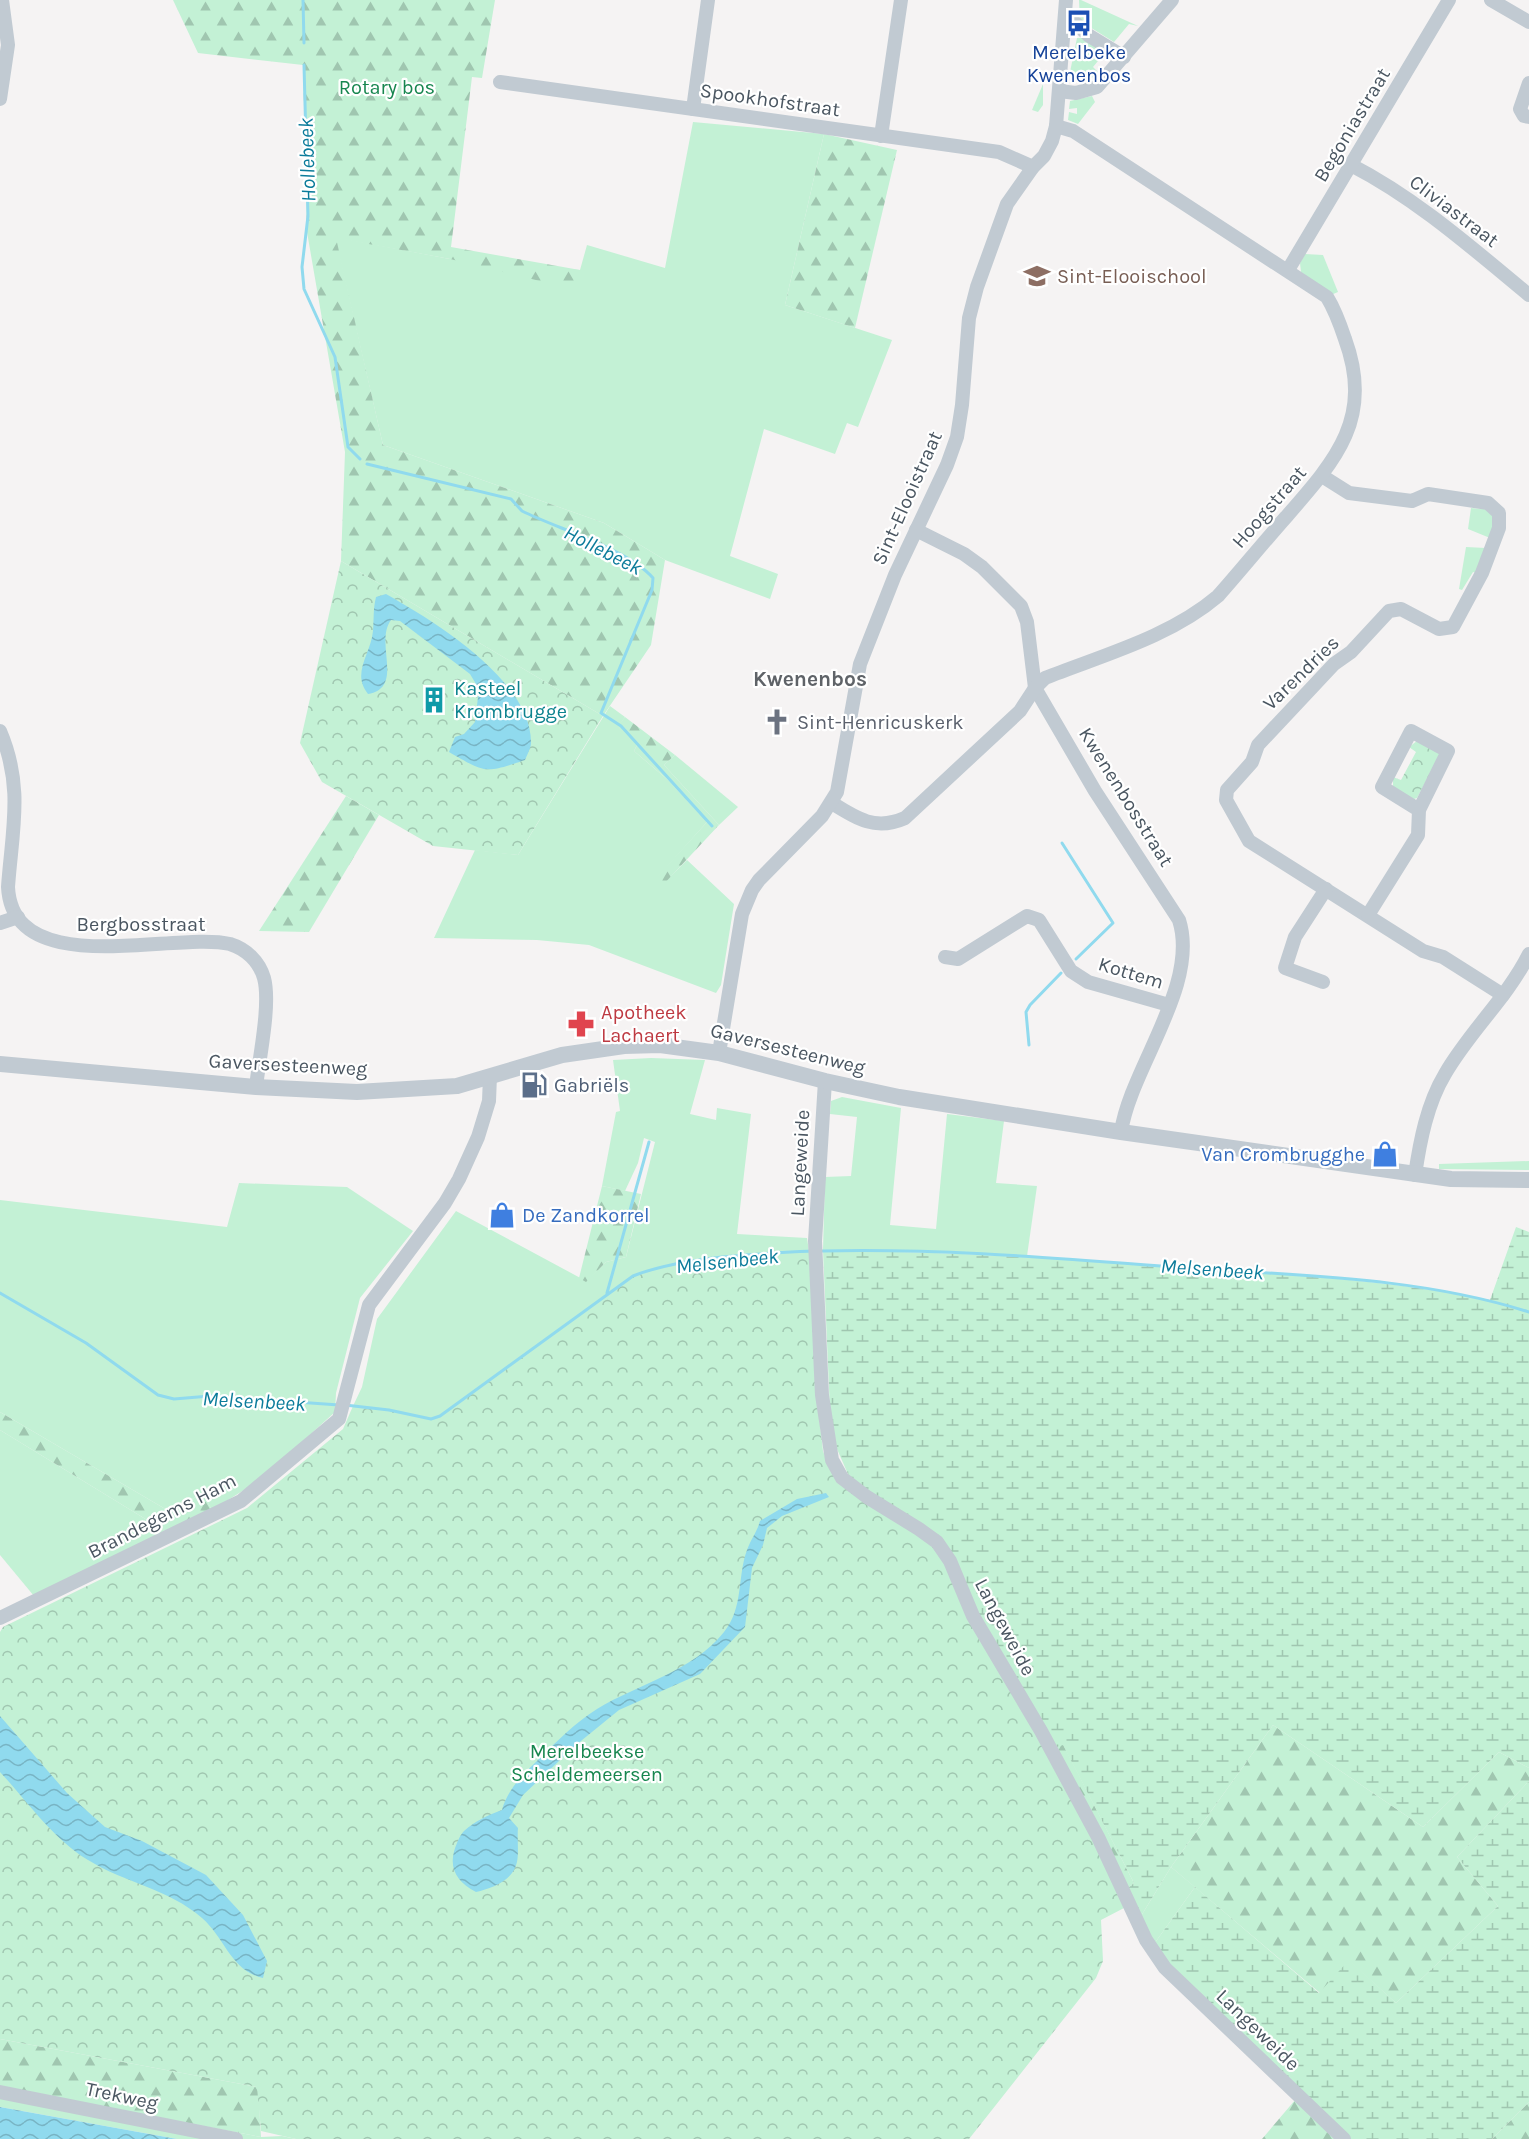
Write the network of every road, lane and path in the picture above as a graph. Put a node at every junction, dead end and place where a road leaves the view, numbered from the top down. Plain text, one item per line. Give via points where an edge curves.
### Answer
1 (2, 0) edge
2 (708, 0) edge
3 (901, 0) edge
4 (1172, 0) edge
5 (1449, 0) edge
6 (1491, 0) edge
7 (1066, 7) edge
8 (1529, 22) edge
9 (1124, 57) junction
10 (500, 82) dead end
11 (1529, 83) edge
12 (1059, 91) junction
13 (0, 99) edge
14 (693, 109) junction
15 (1529, 117) edge
16 (1056, 126) junction
17 (881, 136) junction
18 (1351, 165) junction
19 (1033, 167) junction
20 (1288, 270) junction
21 (1529, 295) edge
22 (1322, 476) junction
23 (916, 530) junction
24 (1035, 688) junction
25 (0, 731) edge
26 (832, 803) junction
27 (1419, 810) junction
28 (1326, 889) junction
29 (1368, 915) junction
30 (18, 917) junction
31 (0, 923) edge
32 (1529, 954) edge
33 (945, 957) dead end
34 (1323, 982) dead end
35 (1503, 995) junction
36 (1169, 1005) junction
37 (719, 1053) junction
38 (0, 1064) edge
39 (490, 1076) junction
40 (825, 1081) junction
41 (256, 1087) junction
42 (1121, 1132) junction
43 (1415, 1175) junction
44 (1529, 1180) edge
45 (0, 1618) edge
46 (0, 2092) edge
47 (236, 2139) edge
48 (1344, 2139) edge

1 - 13 street via 8,45
2 - 14 street
3 - 17 street
4 - 9 street
5 - 18 street, Begoniastraat
6 - 8 street
7 - 9 street via 1088,35
7 - 12 street, Sint-Elooistraat
9 - 12 street via 1097,87 1076,93
10 - 14 street, Spookhofstraat
11 - 15 street via 1520,109
12 - 16 street, Sint-Elooistraat
14 - 17 street, Spookhofstraat
16 - 19 street, Sint-Elooistraat via 1044,156
16 - 20 street, Hoogstraat via 1073,131
17 - 19 street, Spookhofstraat via 999,152
18 - 20 street, Begoniastraat
18 - 21 street, Cliviastraat via 1430,214
19 - 23 street, Sint-Elooistraat via 1007,204 977,287 969,318 957,437
20 - 22 street, Hoogstraat via 1327,297 1356,376 1357,389 1346,434
22 - 24 street, Hoogstraat via 1204,608 1171,627 1045,678
22 - 28 street, Varendries via 1349,493 1412,501 1428,494 1488,503 1495,507 1501,520 1482,573 1453,627 1439,629 1401,609 1389,611 1264,737 1252,762 1227,790 1226,800 1249,841
23 - 24 street, Kwenenbosstraat via 964,554 1014,596 1027,622
23 - 26 street, Sint-Elooistraat via 860,664 841,777
24 - 26 street, Hoogstraat via 1020,711 905,818 874,825
24 - 36 street, Kwenenbosstraat via 1095,791 1179,920 1184,951
25 - 30 street via 16,789 8,897
26 - 37 street, Sint-Elooistraat via 759,880 749,896 742,915
27 - 27 street via 1382,787 1410,731 1448,751
27 - 29 street via 1418,835
28 - 29 street, Varendries
28 - 34 street via 1295,936 1286,968
29 - 35 street, Varendries
30 - 31 street
30 - 41 street, Bergbosstraat via 43,936 65,943 94,947 229,944 246,951 257,962 266,994
32 - 35 street
33 - 36 street, Kottem via 958,959 1033,916 1079,977
35 - 43 street via 1444,1075 1426,1122
36 - 42 street, Kwenenbosstraat via 1125,1110
37 - 39 street, Gaversesteenweg via 660,1045 612,1047 562,1055
37 - 40 street, Gaversesteenweg
38 - 41 street, Gaversesteenweg
39 - 41 street, Gaversesteenweg via 457,1086 417,1089 325,1091
39 - 45 street, Brandegems Ham via 489,1101 459,1179 369,1305 343,1412 333,1425 241,1501
40 - 42 street, Gaversesteenweg via 899,1097
40 - 48 street, Langeweide via 815,1244 822,1403 828,1446 836,1468 854,1487 937,1542 950,1561 973,1616 1041,1731 1098,1837 1146,1940 1165,1968
42 - 43 street, Gaversesteenweg
43 - 44 street, Gaversesteenweg
46 - 47 street, Trekweg

